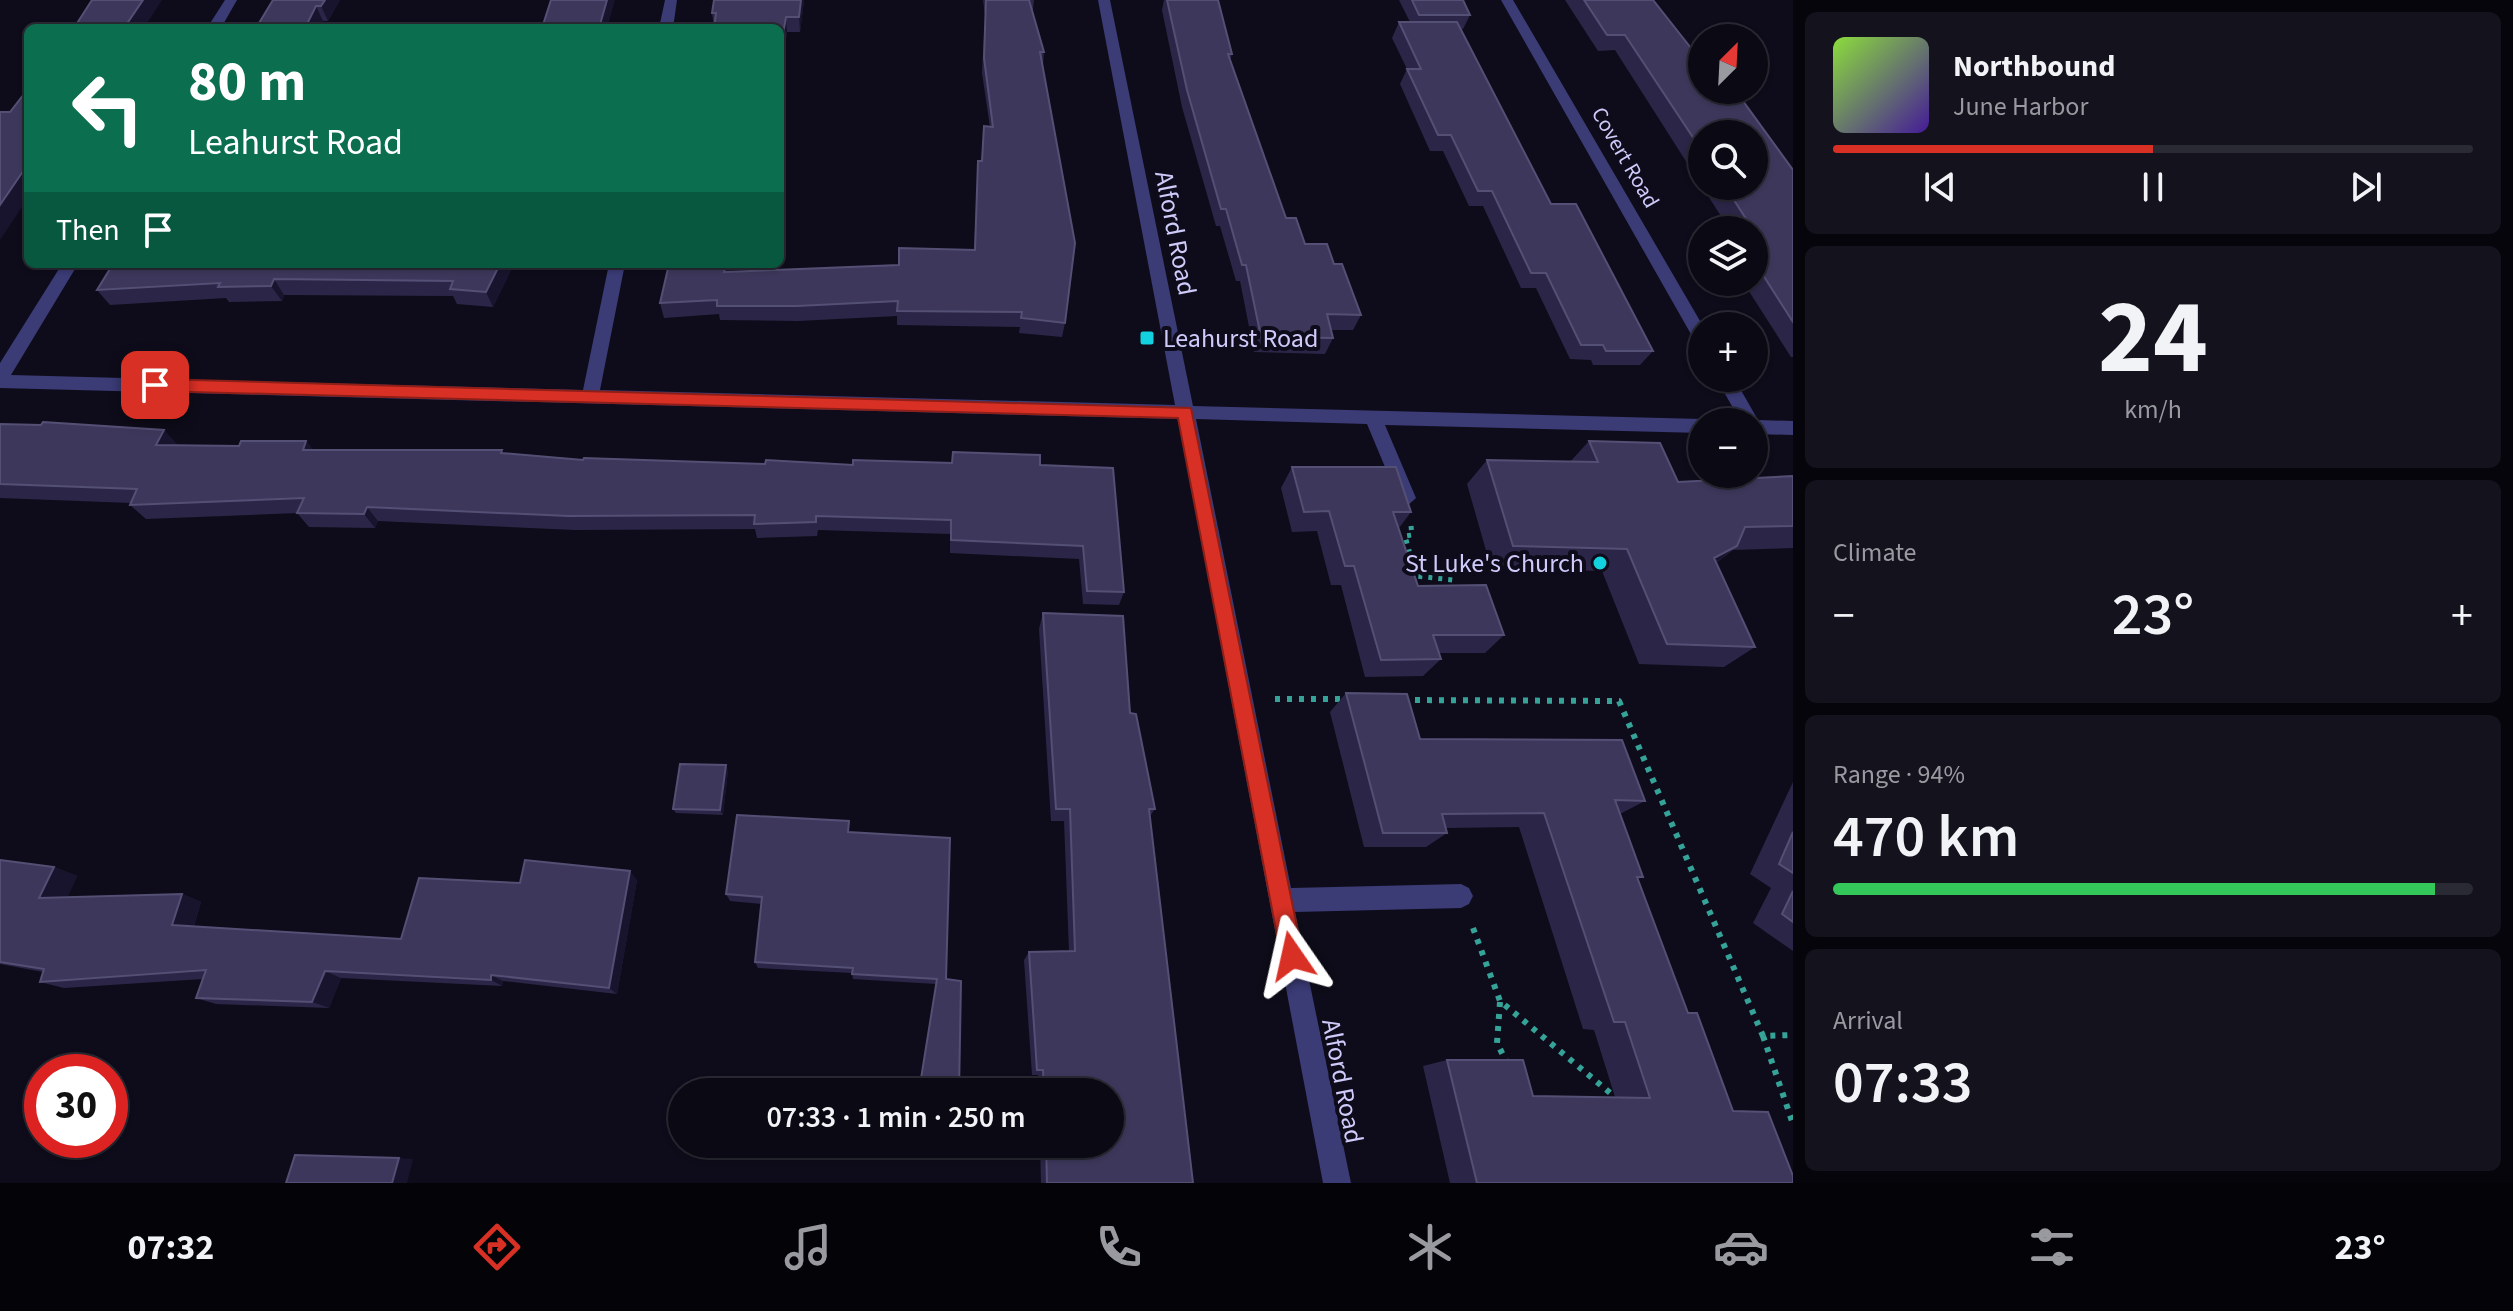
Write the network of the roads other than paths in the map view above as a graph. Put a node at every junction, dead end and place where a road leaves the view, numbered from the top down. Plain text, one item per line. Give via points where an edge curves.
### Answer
1 (231, 0) edge
2 (671, 0) edge
3 (1104, 0) edge
4 (1507, 0) edge
5 (216, 24) edge
6 (667, 24) edge
7 (68, 268) edge
8 (616, 268) edge
9 (1688, 315) edge
10 (0, 379) edge
11 (590, 397) junction
12 (1185, 412) junction
13 (1373, 417) junction
14 (1688, 426) edge
15 (1768, 427) edge
16 (1793, 428) edge
17 (1407, 498) edge
18 (1461, 896) road end
19 (1281, 900) junction
20 (1337, 1183) edge

1 - 5 street
2 - 6 street
3 - 12 street, Alford Road
4 - 9 street, Covert Road
7 - 10 street
8 - 11 street
10 - 11 street
11 - 12 street
12 - 13 street
12 - 19 street, Alford Road
13 - 14 street
13 - 17 street
15 - 16 street
18 - 19 street
19 - 20 street, Alford Road

